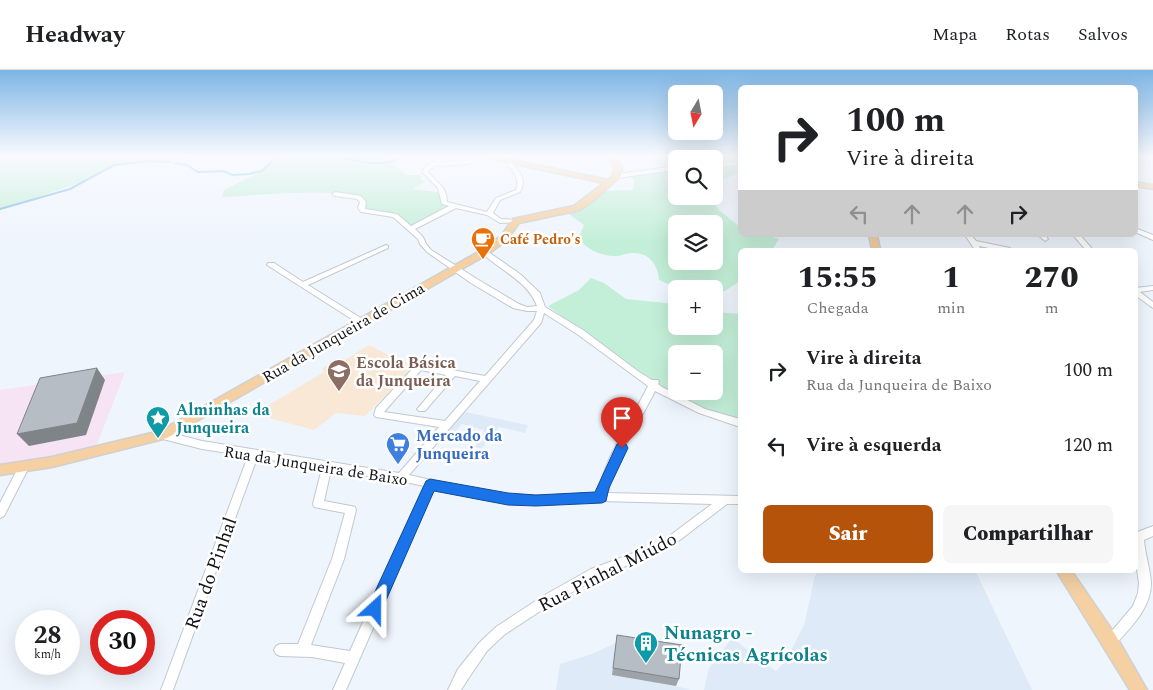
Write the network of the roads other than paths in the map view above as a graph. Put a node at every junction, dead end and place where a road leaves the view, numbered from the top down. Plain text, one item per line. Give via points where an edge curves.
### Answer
1 (440, 185) edge
2 (521, 185) edge
3 (606, 185) edge
4 (1141, 185) edge
5 (1153, 187) edge
6 (335, 194) dead end
7 (454, 206) junction
8 (489, 214) junction
9 (516, 221) junction
10 (412, 228) junction
11 (1138, 231) edge
12 (969, 237) edge
13 (1078, 237) edge
14 (1153, 238) edge
15 (973, 242) junction
16 (386, 247) dead end
17 (977, 248) edge
18 (1001, 248) edge
19 (1088, 248) edge
20 (485, 252) junction
21 (271, 265) dead end
22 (457, 268) junction
23 (302, 285) junction
24 (1153, 288) edge
25 (1138, 290) edge
26 (1138, 294) edge
27 (1153, 306) edge
28 (542, 308) junction
29 (361, 322) junction
30 (453, 373) junction
31 (487, 379) junction
32 (655, 384) junction
33 (422, 409) dead end
34 (738, 423) edge
35 (448, 425) junction
36 (163, 435) junction
37 (253, 455) junction
38 (328, 466) junction
39 (24, 467) junction
40 (0, 470) edge
41 (401, 477) junction
42 (430, 484) junction
43 (602, 497) junction
44 (725, 500) junction
45 (738, 500) edge
46 (0, 513) edge
47 (1153, 531) edge
48 (1139, 565) edge
49 (1065, 573) edge
50 (1110, 642) junction
51 (280, 650) dead end
52 (302, 651) junction
53 (353, 658) junction
54 (167, 690) edge
55 (339, 690) edge
56 (454, 690) edge
57 (1139, 690) edge

1 - 7 street via 445,193 444,203
2 - 8 street via 518,191 498,199
3 - 9 main road via 576,208
4 - 5 main road
6 - 10 street via 359,197 363,211 396,215
7 - 8 street
7 - 10 street
8 - 9 street via 500,221
9 - 20 main road, Rua da Junqueira de Cima via 504,238
10 - 22 street via 429,251
11 - 14 street
12 - 15 street
13 - 19 street
15 - 17 street
15 - 18 street
16 - 23 street
20 - 22 main road, Rua da Junqueira de Cima
20 - 28 street via 537,295
21 - 23 street
22 - 28 street via 516,306
22 - 29 main road, Rua da Junqueira de Cima
23 - 29 street
24 - 25 street
26 - 27 street
28 - 31 street via 538,321
28 - 32 street
29 - 36 main road, Rua da Junqueira de Cima
30 - 31 street
30 - 33 street
30 - 35 street via 419,367 379,410 379,415
31 - 35 street
32 - 34 street via 702,411
32 - 43 street via 614,462 602,488
35 - 41 street
36 - 37 street, Rua da Junqueira de Baixo
36 - 39 main road, Rua da Junqueira de Cima
37 - 38 street, Rua da Junqueira de Baixo
37 - 54 street, Rua do Pinhal
38 - 41 street, Rua da Junqueira de Baixo
38 - 52 street via 318,504 351,510 338,559
39 - 40 main road, Rua da Junqueira de Cima
39 - 46 street
41 - 42 street, Rua da Junqueira de Baixo
42 - 43 street, Rua da Junqueira de Baixo via 508,499
42 - 53 street
43 - 44 street, Rua da Junqueira de Baixo
44 - 45 street, Rua da Junqueira de Baixo
44 - 56 street, Rua Pinhal Miúdo via 664,546 595,574 500,631 483,647
47 - 48 street via 1138,537
48 - 50 street via 1146,581 1146,597
49 - 50 main road
50 - 57 main road
51 - 52 street
52 - 53 street
53 - 55 street

